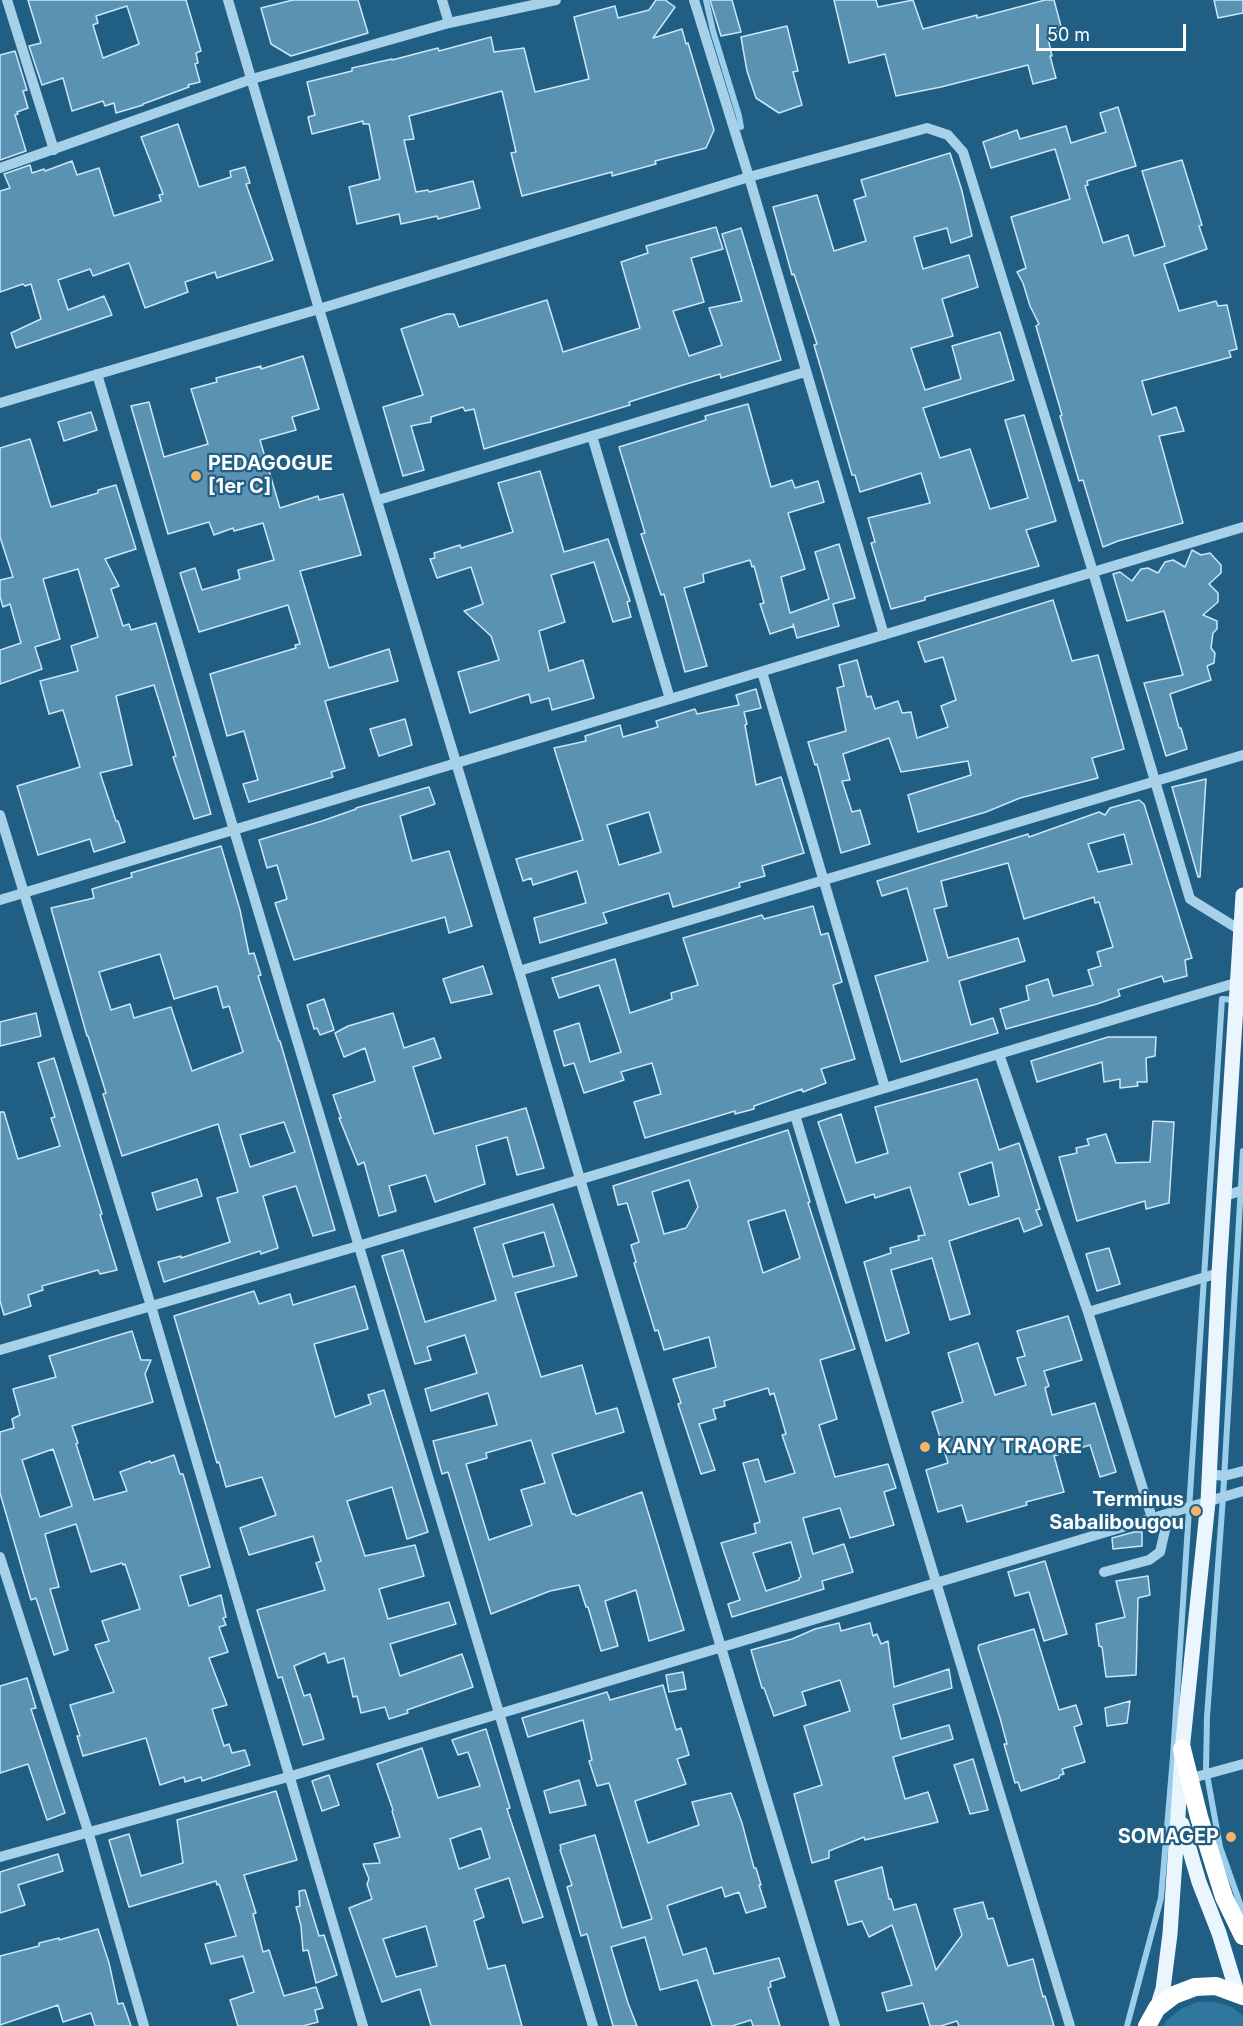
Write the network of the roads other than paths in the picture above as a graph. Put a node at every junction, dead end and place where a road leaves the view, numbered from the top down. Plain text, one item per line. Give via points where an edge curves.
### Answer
1 (228, 0) edge
2 (442, 0) edge
3 (555, 0) edge
4 (694, 0) edge
5 (5, 3) edge
6 (449, 23) junction
7 (252, 79) junction
8 (54, 150) junction
9 (0, 168) edge
10 (749, 177) junction
11 (320, 309) junction
12 (805, 372) junction
13 (97, 374) junction
14 (0, 403) edge
15 (592, 436) junction
16 (378, 500) junction
17 (1243, 527) edge
18 (1092, 572) junction
19 (884, 635) junction
20 (762, 672) junction
21 (670, 699) junction
22 (1243, 755) edge
23 (457, 763) junction
24 (1155, 781) junction
25 (0, 815) edge
26 (235, 830) junction
27 (825, 880) junction
28 (24, 893) junction
29 (1243, 895) edge
30 (0, 900) edge
31 (1240, 930) junction
32 (519, 971) junction
33 (1241, 981) edge
34 (999, 1054) junction
35 (1238, 1077) edge
36 (885, 1088) junction
37 (795, 1115) junction
38 (580, 1179) junction
39 (1243, 1190) edge
40 (1225, 1196) junction
41 (358, 1246) junction
42 (1220, 1273) junction
43 (151, 1306) junction
44 (1088, 1312) junction
45 (0, 1350) edge
46 (1243, 1471) edge
47 (1210, 1474) junction
48 (1243, 1491) edge
49 (1208, 1502) junction
50 (1169, 1513) junction
51 (1152, 1518) junction
52 (0, 1557) edge
53 (1104, 1572) dead end
54 (938, 1583) junction
55 (722, 1648) junction
56 (500, 1714) junction
57 (1182, 1749) joint
58 (1243, 1764) edge
59 (288, 1777) junction
60 (1185, 1780) junction
61 (1179, 1816) junction
62 (88, 1832) junction
63 (0, 1857) edge
64 (1243, 1936) edge
65 (1240, 1994) edge
66 (1157, 2008) junction
67 (144, 2026) edge
68 (363, 2026) edge
69 (593, 2026) edge
70 (835, 2026) edge
71 (1070, 2026) edge
72 (1147, 2026) edge

1 - 7 street
2 - 6 street
3 - 6 street
4 - 10 street
5 - 8 street
6 - 7 street
7 - 8 street
7 - 11 street
8 - 9 street
10 - 11 street
10 - 12 street
10 - 18 street via 927,128 948,135 963,153
11 - 13 street
11 - 16 street
12 - 15 street
12 - 19 street
13 - 14 street
13 - 26 street
15 - 16 street
15 - 21 street
16 - 23 street
17 - 18 street
18 - 19 street
18 - 24 street
19 - 20 street
20 - 21 street
20 - 27 street
21 - 23 street
22 - 24 street
23 - 26 street
23 - 32 street
24 - 27 street
24 - 31 street via 1190,899
25 - 28 street
26 - 28 street
26 - 41 street
27 - 32 street
27 - 36 street
28 - 30 street
28 - 43 street
29 - 31 main road
31 - 33 main road
32 - 38 street
33 - 34 street
33 - 35 main road
34 - 36 street
34 - 44 street
35 - 40 main road
36 - 37 street
37 - 38 street
37 - 54 street
38 - 41 street
38 - 55 street
39 - 40 street
40 - 42 main road
41 - 43 street
41 - 56 street
42 - 44 street
42 - 47 main road
43 - 45 street
43 - 59 street
44 - 51 street
46 - 47 street via 1224,1476
47 - 49 main road
48 - 49 street
49 - 50 street
49 - 57 main road
50 - 51 street
50 - 53 street via 1160,1552 1149,1560
51 - 54 street
52 - 62 street
54 - 55 street
54 - 71 street
55 - 56 street
55 - 70 street
56 - 59 street
56 - 69 street
57 - 60 highway
58 - 60 street
59 - 62 street
59 - 68 street
60 - 61 main road
60 - 64 highway via 1224,1897
61 - 65 main road
61 - 66 main road via 1164,1989
62 - 63 street
62 - 67 street
65 - 66 highway via 1216,1986 1194,1987
66 - 72 highway

